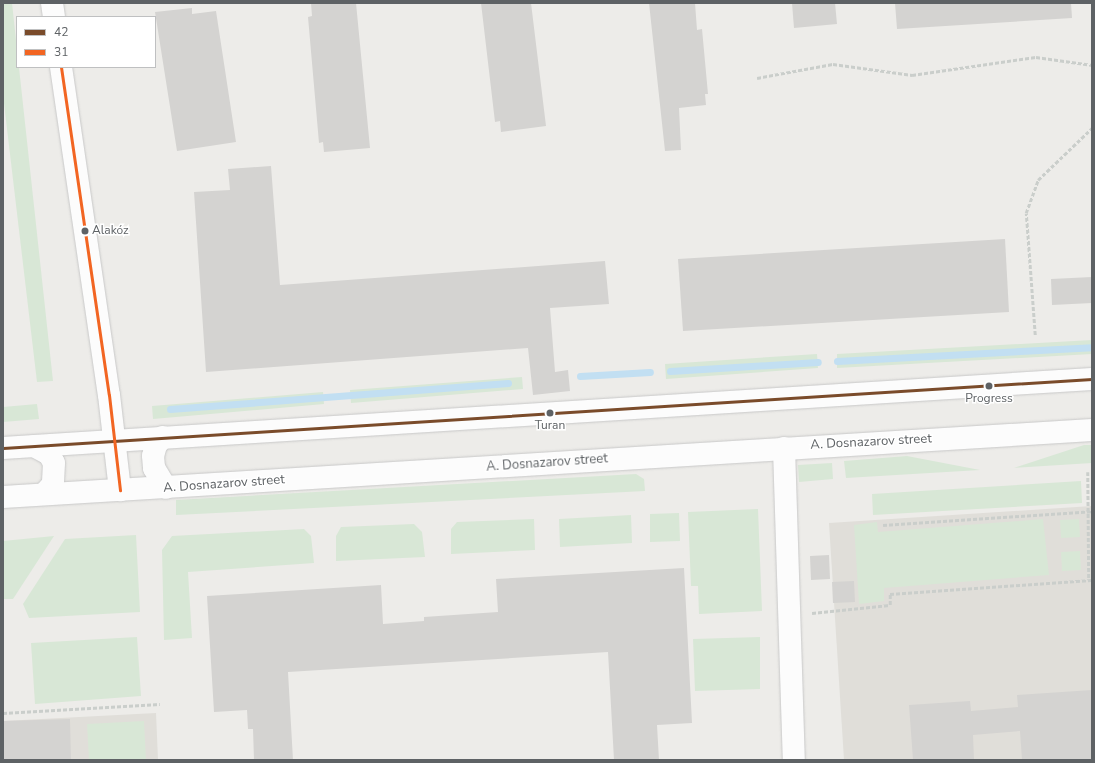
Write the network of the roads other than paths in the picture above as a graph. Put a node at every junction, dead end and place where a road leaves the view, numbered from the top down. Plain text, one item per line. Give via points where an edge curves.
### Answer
1 (52, 3) edge
2 (54, 16) edge
3 (61, 68) edge
4 (1092, 379) edge
5 (1092, 430) edge
6 (163, 437) junction
7 (115, 440) junction
8 (34, 446) junction
9 (3, 448) edge
10 (784, 448) junction
11 (166, 488) junction
12 (120, 490) junction
13 (44, 494) junction
14 (3, 497) edge
15 (794, 760) edge

1 - 2 main road
3 - 7 main road
4 - 6 main road
5 - 10 main road, A. Dosnazarov street
6 - 7 main road
6 - 11 main road via 156,445 153,456 154,468
7 - 8 main road
7 - 12 main road
8 - 9 main road
8 - 13 main road via 49,454 54,463 53,484
10 - 11 main road, A. Dosnazarov street
10 - 15 main road
11 - 12 main road, A. Dosnazarov street
12 - 13 main road, A. Dosnazarov street
13 - 14 main road, A. Dosnazarov street

